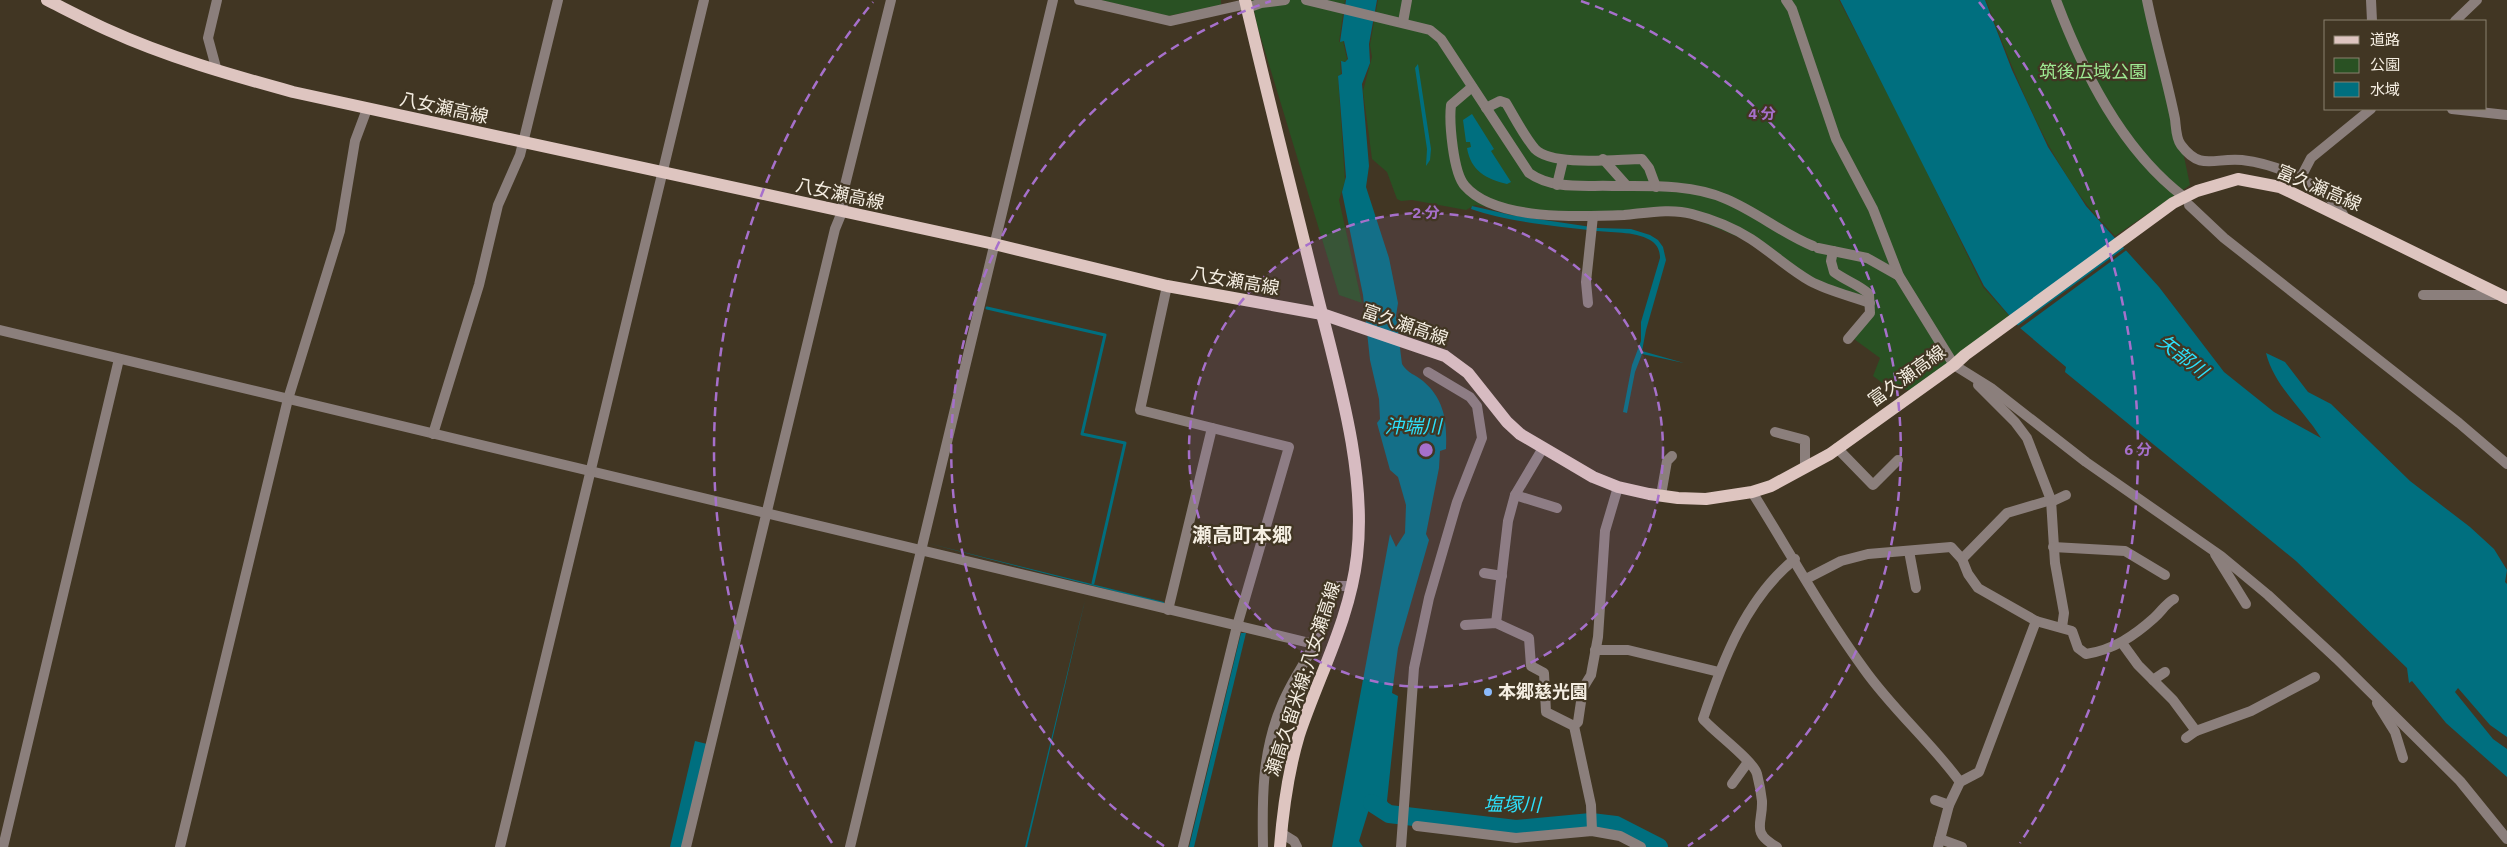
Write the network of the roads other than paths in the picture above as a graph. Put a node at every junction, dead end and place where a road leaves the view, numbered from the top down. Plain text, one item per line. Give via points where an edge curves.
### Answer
1 (46, 0) edge
2 (217, 0) edge
3 (558, 0) edge
4 (704, 0) edge
5 (891, 0) edge
6 (1053, 0) edge
7 (1079, 0) edge
8 (1285, 0) edge
9 (1306, 0) edge
10 (1408, 0) edge
11 (1786, 0) edge
12 (2056, 0) edge
13 (2148, 0) edge
14 (2371, 0) edge
15 (2477, 0) edge
16 (1246, 4) edge
17 (2372, 20) edge
18 (2456, 20) edge
19 (1403, 22) junction
20 (217, 71) junction
21 (1472, 88) junction
22 (1486, 108) junction
23 (368, 110) junction
24 (2370, 110) edge
25 (2461, 110) edge
26 (2507, 115) edge
27 (523, 142) junction
28 (1603, 159) junction
29 (1563, 160) junction
30 (662, 174) junction
31 (2300, 179) junction
32 (1557, 185) junction
33 (1628, 186) junction
34 (1656, 187) junction
35 (2182, 202) junction
36 (842, 212) junction
37 (1593, 216) junction
38 (2345, 218) junction
39 (994, 244) junction
40 (1833, 251) junction
41 (1899, 276) junction
42 (1167, 286) junction
43 (2423, 295) dead end
44 (2504, 296) edge
45 (1588, 303) dead end
46 (1870, 303) junction
47 (1322, 314) junction
48 (0, 330) edge
49 (1848, 339) dead end
50 (119, 358) junction
51 (1954, 365) junction
52 (1428, 372) dead end
53 (1970, 377) junction
54 (1483, 391) junction
55 (288, 399) junction
56 (1480, 421) junction
57 (1212, 428) junction
58 (1775, 432) dead end
59 (433, 434) junction
60 (1543, 448) junction
61 (1837, 448) junction
62 (1672, 456) dead end
63 (1898, 460) dead end
64 (2507, 464) edge
65 (1805, 468) junction
66 (592, 472) junction
67 (1618, 487) junction
68 (1752, 492) junction
69 (1515, 495) junction
70 (1661, 495) junction
71 (2066, 495) dead end
72 (2051, 501) junction
73 (1557, 508) dead end
74 (766, 514) junction
75 (2053, 547) junction
76 (922, 550) junction
77 (2213, 550) junction
78 (1909, 551) junction
79 (1962, 558) junction
80 (1795, 559) junction
81 (1484, 573) dead end
82 (2165, 575) dead end
83 (1502, 576) junction
84 (1806, 579) junction
85 (1352, 586) junction
86 (1916, 588) dead end
87 (2174, 599) dead end
88 (2246, 604) dead end
89 (1168, 610) junction
90 (2036, 621) junction
91 (1496, 623) junction
92 (1465, 625) dead end
93 (1237, 626) junction
94 (2062, 627) junction
95 (2122, 643) junction
96 (1314, 644) junction
97 (1595, 650) junction
98 (1719, 672) junction
99 (2165, 672) dead end
100 (2315, 677) dead end
101 (2153, 680) junction
102 (2377, 698) junction
103 (1574, 726) junction
104 (2196, 731) junction
105 (2186, 738) dead end
106 (2403, 758) dead end
107 (1748, 762) junction
108 (1960, 782) junction
109 (1732, 784) dead end
110 (1935, 800) dead end
111 (1949, 805) junction
112 (1417, 826) dead end
113 (1592, 831) junction
114 (1281, 833) junction
115 (1938, 839) edge
116 (2507, 839) edge
117 (2, 847) edge
118 (180, 847) edge
119 (500, 847) edge
120 (686, 847) edge
121 (850, 847) edge
122 (1183, 847) edge
123 (1263, 847) edge
124 (1280, 847) edge
125 (1297, 847) edge
126 (1401, 847) edge
127 (1641, 847) edge
128 (1776, 847) edge
129 (1962, 847) edge

1 - 20 main road, 八女瀬高線 via 108,30
2 - 20 street via 208,38
3 - 27 street
4 - 30 street
5 - 36 street via 845,185
6 - 39 street
7 - 16 street via 1170,21
8 - 16 street
9 - 19 street
10 - 19 street
11 - 41 street via 1792,9 1836,139 1873,209
12 - 35 street via 2069,36 2126,136
13 - 31 street via 2179,143 2195,160 2268,164
14 - 17 street
15 - 18 street
16 - 47 main road
19 - 21 street via 1430,30 1441,39
20 - 23 main road, 八女瀬高線
21 - 22 street
21 - 37 street via 1451,105 1457,167 1463,184 1477,198 1489,203 1547,214
22 - 29 street via 1500,101 1506,103 1535,149
22 - 32 street via 1528,173 1539,181
23 - 27 main road, 八女瀬高線
23 - 55 street via 354,141 340,231
24 - 31 street via 2311,158
25 - 26 street
27 - 30 main road, 八女瀬高線
27 - 59 street via 498,205 479,285
28 - 29 street
28 - 33 street
28 - 34 street via 1642,159
29 - 32 street
30 - 36 main road, 八女瀬高線
30 - 66 street
31 - 38 street via 2339,206
32 - 33 street
33 - 34 street
34 - 40 street via 1705,192 1726,199 1792,237
35 - 38 main road, 富久瀬高線 via 2221,183 2238,179 2280,187
35 - 51 main road, 富久瀬高線
35 - 64 street
36 - 39 main road, 八女瀬高線
36 - 74 street via 835,229
37 - 45 street via 1586,282
37 - 46 street via 1691,213 1749,238 1810,282
38 - 44 main road, 富久瀬高線
39 - 42 main road, 八女瀬高線
39 - 76 street
40 - 41 street via 1867,258
40 - 46 street via 1834,272 1858,284 1869,294
41 - 51 street
42 - 47 main road, 八女瀬高線
42 - 57 street via 1140,410
43 - 44 street
46 - 49 street via 1870,313
47 - 54 main road, 富久瀬高線 via 1445,356 1468,373
47 - 85 main road, 瀬高久留米線;八女瀬高線 via 1342,398 1358,490 1357,556
48 - 50 street
50 - 55 street
50 - 117 street
51 - 53 street
51 - 61 main road, 富久瀬高線
52 - 56 street via 1470,397 1477,406
53 - 72 street via 2027,438
53 - 77 street via 1991,388 2086,462
54 - 56 street
54 - 60 main road, 富久瀬高線 via 1507,422
55 - 59 street
55 - 118 street
56 - 126 street via 1482,438 1457,502 1429,598 1414,668
57 - 89 street
57 - 93 street via 1289,447
58 - 65 street via 1805,440
59 - 66 street
60 - 67 main road, 富久瀬高線 via 1581,471
60 - 69 street
61 - 63 street via 1873,486
61 - 65 main road, 富久瀬高線
62 - 70 street via 1667,461
65 - 68 main road, 富久瀬高線
66 - 74 street
66 - 119 street
67 - 70 main road, 富久瀬高線
67 - 97 street via 1605,531
68 - 70 main road, 富久瀬高線 via 1706,499
68 - 80 street
69 - 73 street
69 - 83 street via 1508,521
71 - 72 street
72 - 75 street
72 - 79 street via 2007,513
74 - 76 street
74 - 120 street
75 - 82 street via 2125,551
75 - 94 street via 2064,613
76 - 89 street
76 - 121 street
77 - 88 street
77 - 102 street via 2268,595
78 - 79 street via 1951,548
78 - 84 street via 1868,554 1841,561
78 - 86 street
79 - 90 street via 1978,588
80 - 84 street
80 - 98 street via 1754,605
81 - 83 street
83 - 91 street
84 - 108 street via 1864,669 1896,711 1943,758
85 - 96 street via 1335,586 1327,616
85 - 114 main road, 瀬高久留米線;八女瀬高線 via 1300,735 1286,789
87 - 95 street
89 - 93 street
90 - 94 street
90 - 108 street via 1979,772
91 - 92 street
91 - 103 street via 1529,638 1531,666 1544,673 1546,712
93 - 96 street
93 - 122 street
94 - 95 street via 2072,630 2078,648 2086,654 2103,652
95 - 101 street
96 - 123 street via 1281,707 1268,749 1262,787
97 - 98 street via 1628,650
97 - 103 street via 1591,675 1583,688 1578,722
98 - 107 street via 1703,719
99 - 101 street
100 - 104 street via 2251,711
101 - 104 street
102 - 106 street via 2378,707 2395,732
102 - 116 street via 2460,781
103 - 113 street via 1591,805
104 - 105 street
107 - 109 street
107 - 128 street via 1757,771 1762,802 1761,835
108 - 111 street
110 - 111 street
111 - 115 street
112 - 113 street via 1516,838
113 - 127 street via 1620,836
114 - 124 main road, 瀬高久留米線;八女瀬高線
114 - 125 street via 1294,841
115 - 129 street

